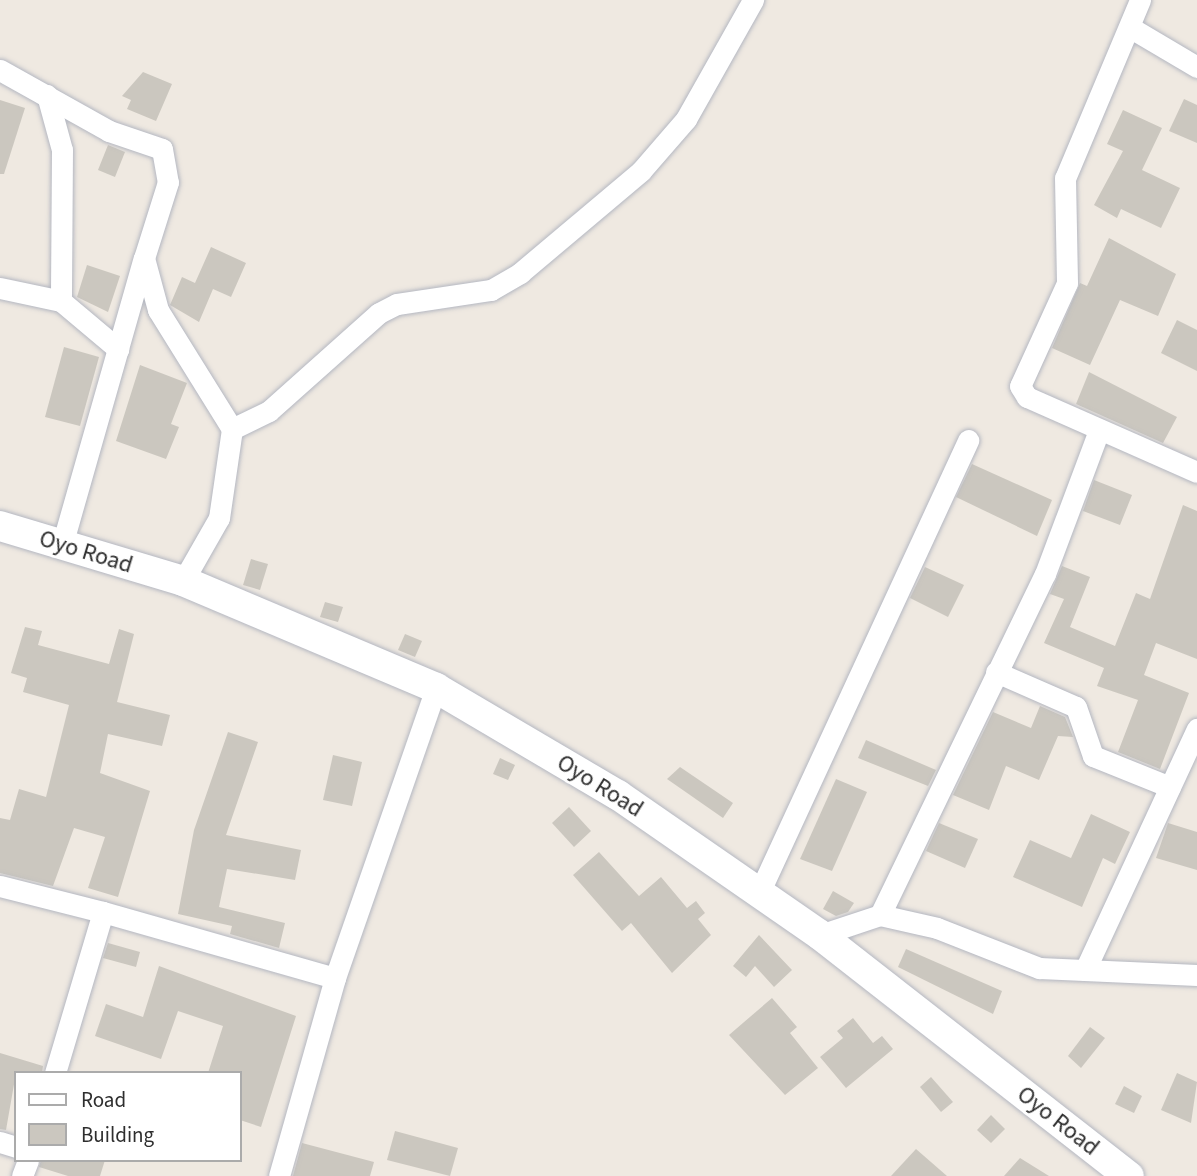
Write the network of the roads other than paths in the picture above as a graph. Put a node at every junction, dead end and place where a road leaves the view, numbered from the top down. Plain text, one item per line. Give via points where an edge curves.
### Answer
1 (753, 0) edge
2 (1140, 0) edge
3 (1131, 28) junction
4 (1197, 67) edge
5 (0, 70) edge
6 (47, 96) junction
7 (144, 258) junction
8 (0, 289) edge
9 (61, 301) junction
10 (118, 349) junction
11 (232, 429) junction
12 (1099, 430) junction
13 (968, 440) dead end
14 (1197, 472) edge
15 (0, 526) edge
16 (62, 545) junction
17 (183, 581) junction
18 (996, 672) junction
19 (436, 688) junction
20 (1197, 729) edge
21 (1170, 786) junction
22 (0, 886) edge
23 (759, 893) junction
24 (103, 912) junction
25 (880, 915) junction
26 (820, 935) junction
27 (1085, 970) junction
28 (1197, 975) edge
29 (335, 978) junction
30 (56, 1071) edge
31 (279, 1176) edge
32 (1129, 1176) edge

1 - 11 street via 686,119 641,171 520,273 479,294 397,304 379,313 269,411
2 - 3 street
3 - 4 street
3 - 12 street via 1065,178 1067,283 1020,386 1027,397
5 - 6 street
6 - 7 street via 109,131 162,149 169,182
6 - 9 street via 62,150
7 - 10 street
7 - 11 street via 158,310
8 - 9 street
9 - 10 street
10 - 16 street
11 - 17 street via 219,518
12 - 14 street
12 - 18 street via 1045,573
13 - 23 street
15 - 16 street, Oyo Road
16 - 17 street, Oyo Road
17 - 19 street, Oyo Road
18 - 21 street via 1076,707 1093,756
18 - 25 street
19 - 23 street, Oyo Road via 618,795
19 - 29 street
20 - 21 street
21 - 27 street
22 - 24 street
23 - 26 street, Oyo Road
24 - 29 street
24 - 30 street
25 - 26 street
25 - 27 street via 937,929 1039,968
26 - 32 street, Oyo Road
27 - 28 street
29 - 31 street

